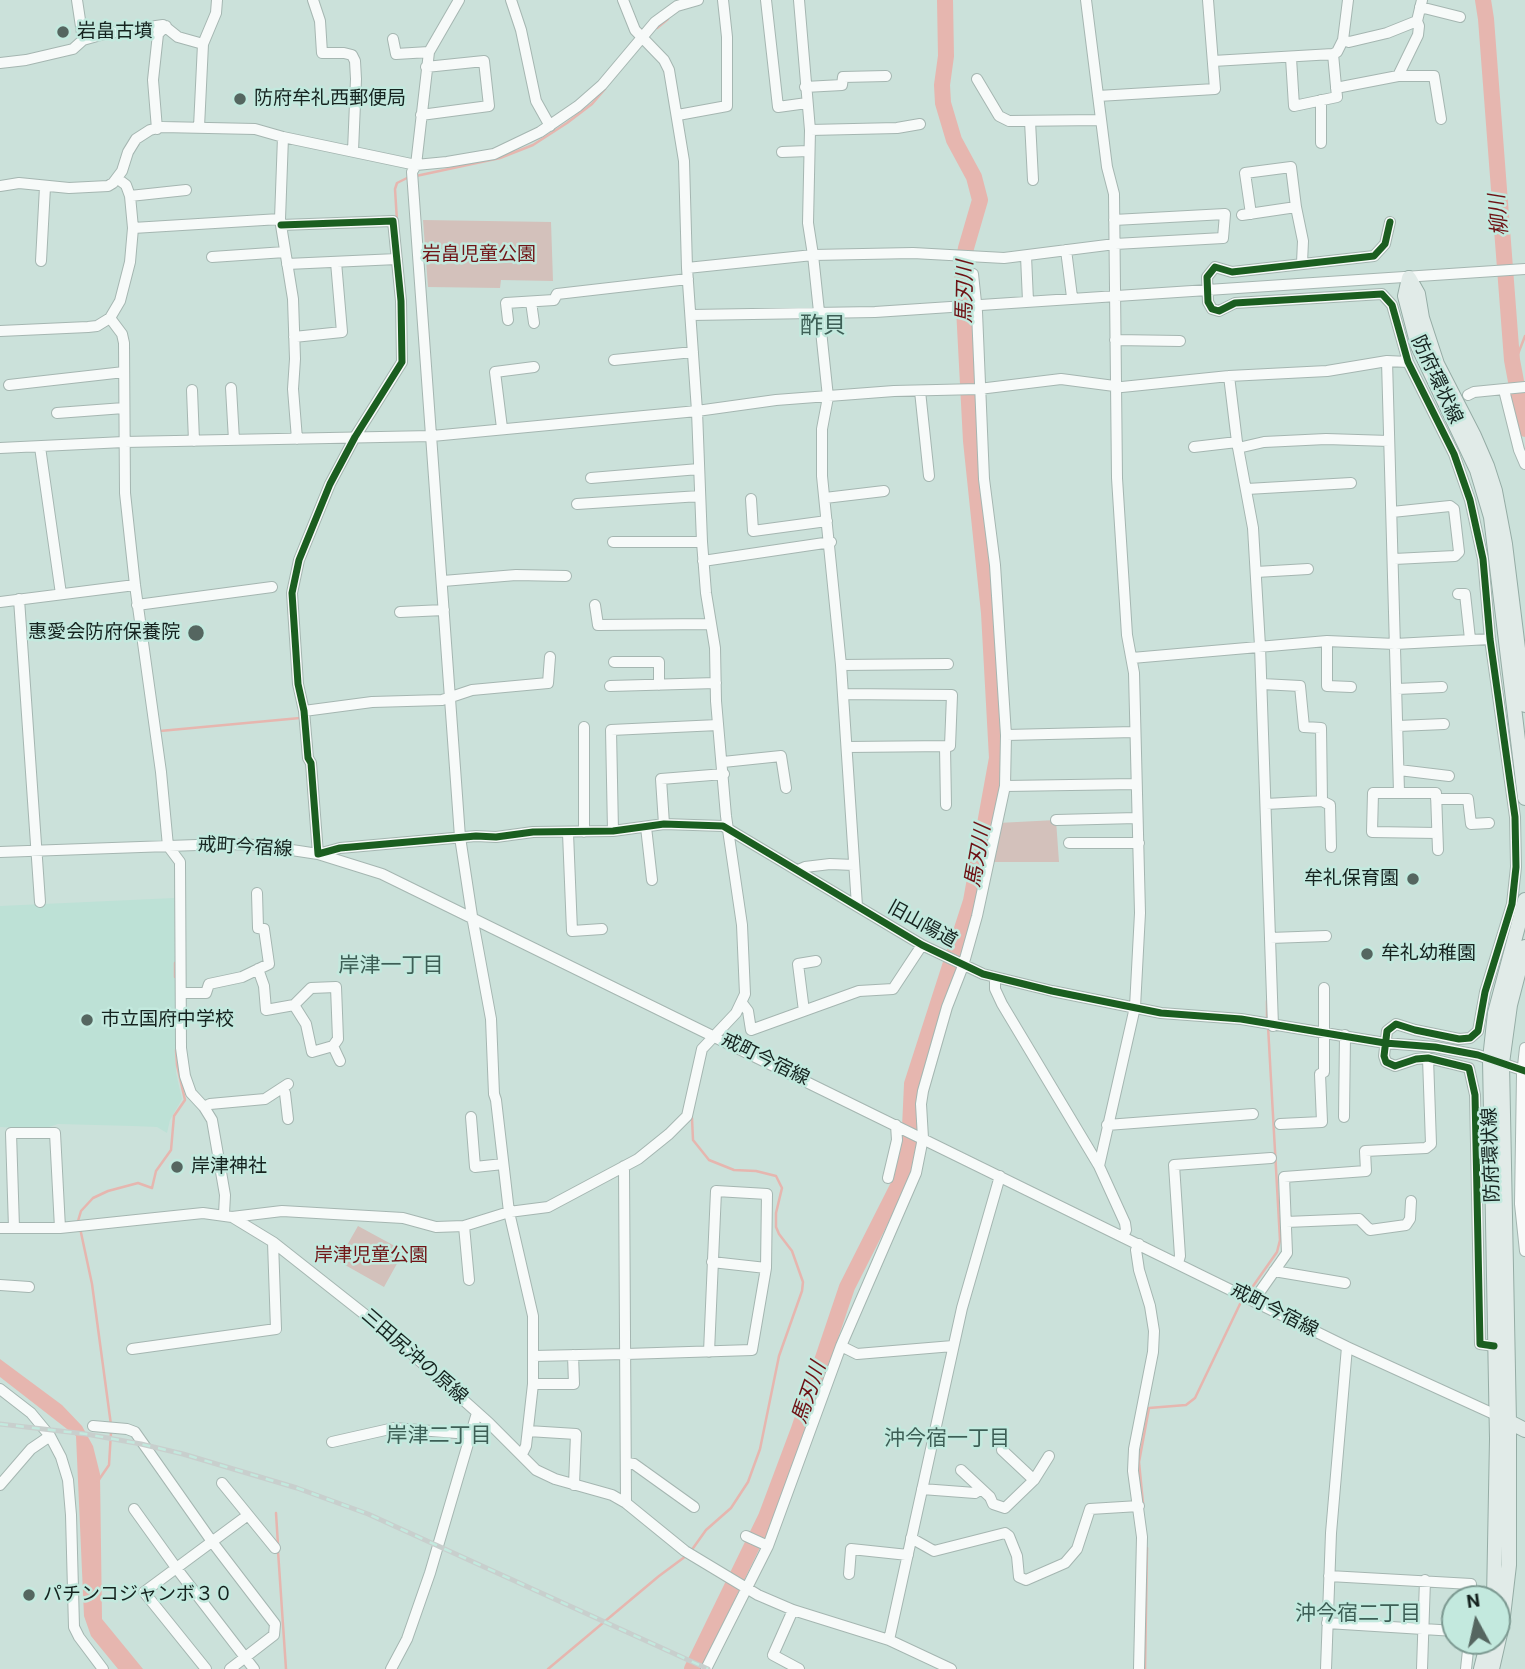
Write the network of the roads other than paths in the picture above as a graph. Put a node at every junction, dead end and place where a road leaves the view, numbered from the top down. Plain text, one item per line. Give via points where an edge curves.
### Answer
1 (77, 0) edge
2 (216, 0) edge
3 (313, 0) edge
4 (459, 0) edge
5 (511, 0) edge
6 (623, 0) edge
7 (698, 0) edge
8 (723, 0) edge
9 (766, 0) edge
10 (799, 0) edge
11 (1086, 0) edge
12 (1208, 0) edge
13 (1348, 0) edge
14 (1421, 4) edge
15 (1460, 17) dead end
16 (1417, 21) junction
17 (166, 26) junction
18 (641, 37) junction
19 (393, 39) dead end
20 (83, 40) junction
21 (1343, 40) junction
22 (203, 44) junction
23 (429, 52) junction
24 (1333, 54) junction
25 (1291, 58) junction
26 (1213, 61) junction
27 (0, 64) edge
28 (426, 66) junction
29 (886, 76) dead end
30 (1398, 76) junction
31 (977, 79) dead end
32 (806, 88) junction
33 (1336, 88) junction
34 (1098, 96) junction
35 (1321, 100) junction
36 (807, 103) junction
37 (421, 115) junction
38 (678, 115) junction
39 (1441, 119) dead end
40 (1101, 120) junction
41 (1030, 121) junction
42 (920, 124) dead end
43 (550, 126) junction
44 (199, 127) junction
45 (156, 128) junction
46 (810, 130) junction
47 (283, 137) junction
48 (1321, 143) dead end
49 (353, 151) junction
50 (808, 151) junction
51 (782, 152) dead end
52 (416, 164) junction
53 (118, 179) junction
54 (1033, 180) dead end
55 (0, 186) edge
56 (46, 187) junction
57 (187, 190) dead end
58 (130, 196) junction
59 (1296, 207) junction
60 (1114, 220) junction
61 (281, 222) junction
62 (1390, 222) dead end
63 (133, 228) junction
64 (1115, 244) junction
65 (1066, 250) junction
66 (285, 252) junction
67 (813, 256) junction
68 (1026, 256) junction
69 (212, 257) dead end
70 (397, 259) junction
71 (41, 261) dead end
72 (337, 262) junction
73 (1302, 263) junction
74 (287, 264) junction
75 (1520, 270) edge
76 (688, 274) junction
77 (973, 274) dead end
78 (1409, 278) junction
79 (1208, 291) junction
80 (1072, 297) junction
81 (1115, 298) junction
82 (1028, 301) junction
83 (531, 302) junction
84 (975, 305) junction
85 (819, 313) junction
86 (691, 315) junction
87 (110, 318) junction
88 (508, 320) dead end
89 (534, 323) dead end
90 (0, 331) edge
91 (294, 337) junction
92 (1115, 340) junction
93 (1180, 341) dead end
94 (693, 352) junction
95 (614, 360) dead end
96 (1387, 361) junction
97 (1408, 362) junction
98 (534, 367) dead end
99 (124, 372) junction
100 (1229, 376) junction
101 (9, 385) dead end
102 (1115, 385) junction
103 (1524, 387) edge
104 (232, 388) dead end
105 (979, 389) junction
106 (192, 390) dead end
107 (1506, 390) junction
108 (920, 391) junction
109 (1468, 394) dead end
110 (828, 397) junction
111 (124, 408) junction
112 (697, 411) junction
113 (57, 413) dead end
114 (502, 428) junction
115 (355, 436) junction
116 (432, 436) junction
117 (297, 439) junction
118 (234, 440) junction
119 (194, 441) junction
120 (1389, 441) junction
121 (124, 442) junction
122 (1238, 445) junction
123 (40, 447) junction
124 (1194, 447) dead end
125 (0, 449) edge
126 (1525, 464) edge
127 (699, 469) junction
128 (929, 476) dead end
129 (591, 478) dead end
130 (1350, 483) dead end
131 (1247, 489) junction
132 (884, 491) dead end
133 (700, 496) junction
134 (825, 498) junction
135 (751, 499) dead end
136 (577, 504) dead end
137 (1392, 512) junction
138 (827, 521) junction
139 (613, 542) dead end
140 (702, 542) junction
141 (831, 542) junction
142 (1394, 559) junction
143 (703, 561) junction
144 (1308, 569) dead end
145 (1256, 572) junction
146 (566, 576) dead end
147 (443, 580) junction
148 (135, 585) junction
149 (272, 587) dead end
150 (61, 594) junction
151 (1458, 594) dead end
152 (19, 599) junction
153 (0, 602) edge
154 (137, 605) junction
155 (595, 605) dead end
156 (444, 610) junction
157 (400, 612) dead end
158 (710, 624) junction
159 (1470, 639) junction
160 (1490, 639) junction
161 (1327, 641) junction
162 (1395, 644) junction
163 (1261, 646) junction
164 (550, 657) dead end
165 (1132, 659) junction
166 (614, 662) dead end
167 (948, 664) dead end
168 (841, 665) junction
169 (716, 682) junction
170 (1262, 684) junction
171 (659, 685) junction
172 (610, 686) dead end
173 (1351, 687) dead end
174 (1442, 687) dead end
175 (1397, 689) junction
176 (843, 694) junction
177 (451, 697) junction
178 (1525, 705) edge
179 (304, 711) junction
180 (1444, 724) dead end
181 (718, 725) junction
182 (1398, 726) junction
183 (584, 727) dead end
184 (1134, 732) junction
185 (1006, 735) junction
186 (847, 747) junction
187 (945, 747) junction
188 (723, 762) junction
189 (1399, 770) junction
190 (724, 774) junction
191 (1449, 776) dead end
192 (1136, 784) junction
193 (1005, 786) junction
194 (786, 788) dead end
195 (1399, 792) junction
196 (1525, 798) edge
197 (1436, 799) junction
198 (1322, 801) junction
199 (1266, 804) junction
200 (946, 805) dead end
201 (1137, 818) junction
202 (1056, 820) dead end
203 (1489, 823) dead end
204 (664, 824) junction
205 (646, 827) junction
206 (728, 829) junction
207 (613, 831) junction
208 (568, 832) junction
209 (584, 832) junction
210 (1437, 833) junction
211 (460, 838) junction
212 (1069, 844) dead end
213 (1139, 844) junction
214 (168, 846) junction
215 (1331, 847) dead end
216 (1438, 850) dead end
217 (36, 851) junction
218 (0, 852) edge
219 (318, 854) junction
220 (854, 865) junction
221 (798, 870) junction
222 (652, 880) dead end
223 (257, 893) dead end
224 (1525, 900) edge
225 (40, 902) dead end
226 (857, 906) junction
227 (472, 916) junction
228 (602, 929) dead end
229 (1326, 936) dead end
230 (1270, 938) junction
231 (922, 945) junction
232 (1525, 947) edge
233 (816, 961) dead end
234 (962, 965) junction
235 (258, 969) junction
236 (995, 976) junction
237 (1324, 988) dead end
238 (181, 993) junction
239 (742, 1003) junction
240 (294, 1005) junction
241 (1135, 1007) junction
242 (804, 1011) junction
243 (1273, 1026) junction
244 (1322, 1033) junction
245 (715, 1035) junction
246 (1345, 1035) junction
247 (1385, 1043) junction
248 (332, 1046) junction
249 (1525, 1048) edge
250 (1428, 1058) junction
251 (340, 1061) dead end
252 (1496, 1061) junction
253 (1524, 1071) edge
254 (204, 1107) junction
255 (1252, 1114) dead end
256 (471, 1117) dead end
257 (1344, 1117) dead end
258 (288, 1119) dead end
259 (1280, 1124) dead end
260 (1107, 1125) junction
261 (898, 1126) junction
262 (921, 1137) junction
263 (1271, 1158) dead end
264 (503, 1164) junction
265 (624, 1166) junction
266 (1099, 1166) junction
267 (1000, 1176) junction
268 (888, 1178) dead end
269 (1411, 1201) dead end
270 (509, 1212) junction
271 (228, 1216) junction
272 (1286, 1222) junction
273 (464, 1226) junction
274 (0, 1228) edge
275 (14, 1228) junction
276 (60, 1228) junction
277 (1123, 1236) junction
278 (273, 1242) junction
279 (1139, 1244) junction
280 (1525, 1251) edge
281 (712, 1262) junction
282 (1178, 1263) junction
283 (766, 1268) junction
284 (1274, 1271) junction
285 (469, 1280) dead end
286 (1345, 1283) dead end
287 (0, 1286) edge
288 (29, 1287) dead end
289 (1254, 1300) junction
290 (841, 1346) junction
291 (953, 1346) junction
292 (1494, 1346) junction
293 (1346, 1347) junction
294 (132, 1349) dead end
295 (709, 1352) junction
296 (626, 1354) junction
297 (573, 1355) junction
298 (533, 1356) junction
299 (533, 1384) junction
300 (0, 1389) edge
301 (477, 1413) junction
302 (1503, 1418) junction
303 (105, 1428) dead end
304 (1525, 1430) edge
305 (528, 1431) junction
306 (469, 1434) junction
307 (50, 1436) junction
308 (332, 1442) dead end
309 (1002, 1451) dead end
310 (522, 1454) junction
311 (1049, 1456) dead end
312 (627, 1463) junction
313 (961, 1469) dead end
314 (1034, 1480) junction
315 (222, 1483) dead end
316 (0, 1485) edge
317 (574, 1485) junction
318 (922, 1489) junction
319 (981, 1489) junction
320 (626, 1503) junction
321 (1139, 1506) junction
322 (694, 1507) dead end
323 (134, 1509) dead end
324 (248, 1516) junction
325 (747, 1536) dead end
326 (911, 1538) junction
327 (213, 1543) junction
328 (766, 1545) junction
329 (275, 1548) dead end
330 (908, 1555) junction
331 (177, 1569) junction
332 (849, 1574) dead end
333 (1329, 1576) junction
334 (1424, 1580) junction
335 (1471, 1585) edge
336 (1495, 1585) edge
337 (745, 1588) junction
338 (793, 1610) junction
339 (1327, 1623) junction
340 (1423, 1629) junction
341 (1441, 1630) edge
342 (889, 1640) junction
343 (245, 1658) junction
344 (103, 1669) edge
345 (206, 1669) edge
346 (230, 1669) edge
347 (254, 1669) edge
348 (391, 1669) edge
349 (706, 1669) edge
350 (799, 1669) edge
351 (951, 1669) edge
352 (1139, 1669) edge
353 (1326, 1669) edge
354 (1422, 1669) edge
355 (1492, 1669) edge

1 - 20 street
2 - 22 street via 216,13
3 - 49 street via 322,53 344,53 355,61
4 - 23 street
5 - 43 street via 536,101
6 - 18 street
7 - 18 street via 666,13
8 - 38 street via 727,106
9 - 36 street via 778,107
10 - 32 street
11 - 34 street
12 - 26 street
13 - 21 street
14 - 15 street
14 - 16 street
16 - 21 street via 1387,33
16 - 30 street via 1418,35
17 - 20 street
17 - 22 street via 178,37
17 - 45 street via 158,34 153,80
18 - 38 street via 669,70
18 - 43 street via 602,85
19 - 23 street via 396,54
20 - 27 street via 73,49
21 - 24 street
22 - 44 street
23 - 28 street
24 - 25 street
24 - 33 street
25 - 26 street
25 - 35 street via 1294,106
26 - 34 street via 1215,89
28 - 37 street
28 - 37 street via 484,61 489,106
29 - 32 street via 843,77 842,85
30 - 33 street
30 - 39 street via 1434,76
31 - 41 street via 999,116
32 - 36 street
33 - 35 street via 1337,97
34 - 40 street
35 - 48 street
36 - 46 street
37 - 52 street
38 - 76 street
40 - 41 street
40 - 60 street
41 - 54 street
42 - 46 street
43 - 52 street via 494,154
44 - 45 street
44 - 47 street via 255,129
45 - 53 street via 132,144
46 - 50 street
47 - 49 street
47 - 61 street
49 - 52 street
50 - 51 street
50 - 67 street
52 - 116 street via 412,172
53 - 56 street via 108,186
53 - 58 street
55 - 56 street
56 - 71 street
57 - 58 street
58 - 63 street
59 - 59 street via 1246,214 1245,173 1291,167
59 - 73 street
60 - 64 street
60 - 64 street via 1225,214 1223,238
61 - 63 street
61 - 66 street
61 - 70 street via 391,220
62 - 73 street via 1385,244 1374,256
63 - 87 street via 130,262 120,301
64 - 65 street
64 - 81 street
65 - 68 street
65 - 80 street
66 - 69 street
66 - 74 street
67 - 68 street
67 - 76 street
67 - 85 street
68 - 82 street
70 - 72 street
70 - 115 street via 402,362
72 - 74 street
72 - 91 street via 342,332
73 - 79 street via 1232,272 1215,267 1207,277
74 - 91 street
75 - 78 street
76 - 83 street
76 - 86 street
77 - 84 street
78 - 79 street
78 - 178 main road, 防府環状線 via 1418,294 1437,364 1495,491
78 - 196 main road, 防府環状線 via 1405,296 1418,346 1478,470 1491,517
79 - 81 street
79 - 97 street via 1209,306 1215,311 1234,303 1382,294 1392,305
80 - 81 street
80 - 82 street
81 - 92 street
82 - 84 street
83 - 88 street via 506,303
83 - 89 street
84 - 85 street
84 - 105 street
85 - 86 street
85 - 110 street
86 - 94 street
87 - 90 street via 97,326
87 - 99 street via 122,334
91 - 117 street
92 - 93 street
92 - 102 street
94 - 95 street
94 - 112 street
96 - 97 street
96 - 100 street via 1327,371
96 - 120 street
97 - 160 street via 1463,475 1483,559
98 - 114 street via 495,372
99 - 101 street
99 - 111 street
100 - 102 street
100 - 122 street
102 - 105 street via 1061,379
102 - 165 street via 1117,478
103 - 107 street
104 - 118 street
105 - 108 street
105 - 185 street
106 - 119 street
107 - 109 street
107 - 126 street
108 - 110 street
108 - 128 street
110 - 112 street
110 - 134 street via 822,429
111 - 113 street
111 - 121 street
112 - 114 street
112 - 127 street
114 - 116 street
115 - 116 street
115 - 117 street
115 - 179 street via 330,484 295,575 292,607
116 - 147 street
117 - 118 street
118 - 119 street
119 - 121 street
120 - 122 street via 1326,439
120 - 137 street
121 - 123 street
121 - 148 street
122 - 124 street
122 - 131 street
123 - 125 street
123 - 150 street
127 - 129 street
127 - 133 street
130 - 131 street
131 - 145 street
132 - 134 street
133 - 136 street
133 - 140 street
134 - 138 street
135 - 138 street via 753,531
137 - 142 street
137 - 142 street via 1450,506 1459,552 1455,556
138 - 141 street
139 - 140 street
140 - 143 street
141 - 143 street
141 - 168 street
142 - 162 street
143 - 158 street
144 - 145 street
145 - 163 street
146 - 147 street
147 - 156 street
148 - 150 street
148 - 154 street
149 - 154 street
150 - 152 street
151 - 159 street via 1465,594
152 - 153 street
152 - 217 street
154 - 214 street
155 - 158 street via 598,625
156 - 157 street
156 - 177 street
158 - 169 street
159 - 160 street
159 - 162 street
160 - 247 street via 1515,817 1516,867 1508,920 1478,1031 1459,1039 1396,1024 1389,1027
161 - 162 street
161 - 163 street
161 - 173 street via 1327,686
162 - 175 street
163 - 165 street
163 - 170 street
164 - 177 street via 548,683 472,690
165 - 184 street
166 - 171 street via 659,662
167 - 168 street
168 - 176 street
169 - 171 street
169 - 181 street
170 - 198 street via 1300,686 1304,727 1321,727
170 - 199 street
171 - 172 street
174 - 175 street
175 - 182 street
176 - 186 street
176 - 187 street via 952,695 950,746
177 - 179 street
177 - 211 street
179 - 219 street
180 - 182 street
181 - 188 street
181 - 207 street via 611,730
182 - 189 street
183 - 209 street
184 - 185 street
184 - 192 street
185 - 193 street
186 - 187 street
186 - 220 street
187 - 200 street
188 - 190 street
188 - 194 street via 781,757
189 - 191 street
189 - 195 street
190 - 204 street via 661,779
190 - 206 street
192 - 193 street
192 - 201 street
193 - 234 street via 986,882
195 - 197 street via 1436,793
195 - 210 street via 1373,793 1371,832
197 - 203 street via 1468,799 1471,824
197 - 210 street
198 - 199 street
198 - 215 street via 1330,805
199 - 230 street
201 - 202 street
201 - 213 street
204 - 205 street, 旧山陽道
204 - 206 street, 旧山陽道
205 - 207 street, 旧山陽道
205 - 222 street
206 - 221 street, 旧山陽道
206 - 239 street via 742,925 746,993
207 - 209 street, 旧山陽道
208 - 209 street, 旧山陽道
208 - 211 street, 旧山陽道
208 - 228 street via 572,931
210 - 216 street
211 - 219 street, 旧山陽道
211 - 227 street
212 - 213 street
213 - 241 street
214 - 217 street, 戒町今宿線
214 - 219 street, 戒町今宿線 via 259,845
214 - 238 street via 180,862
217 - 218 street, 戒町今宿線
217 - 225 street
219 - 227 street, 戒町今宿線 via 382,874
220 - 221 street
220 - 226 street
221 - 226 street, 旧山陽道
223 - 235 street via 258,928 264,929 269,964
224 - 252 main road, 防府環状線 via 1495,1013
226 - 231 street, 旧山陽道
227 - 245 street, 戒町今宿線
227 - 264 street via 491,1018
229 - 230 street
230 - 243 street
231 - 234 street, 旧山陽道
231 - 242 street via 893,989 859,991
232 - 252 main road, 防府環状線
233 - 242 street via 798,964
234 - 236 street, 旧山陽道
234 - 262 street via 923,1091
235 - 238 street via 209,984 206,993
235 - 240 street via 266,1010
236 - 241 street, 旧山陽道
236 - 266 street via 1002,1004
237 - 244 street
238 - 254 street via 185,1076 191,1093
239 - 242 street via 751,1030
239 - 245 street
240 - 248 street via 306,1024 312,1052
240 - 248 street via 311,988 336,987 338,1039
241 - 243 street, 旧山陽道
241 - 260 street
243 - 244 street, 旧山陽道
244 - 246 street, 旧山陽道
244 - 259 street via 1322,1122
245 - 261 street, 戒町今宿線
245 - 265 street via 698,1060 687,1116 659,1143
246 - 247 street, 旧山陽道
246 - 257 street
247 - 250 street via 1384,1056 1390,1065
247 - 252 street, 旧山陽道 via 1436,1047
248 - 251 street
249 - 253 street
250 - 272 street via 1431,1144 1364,1151 1366,1171 1284,1177
250 - 292 street via 1469,1068 1474,1085 1479,1344
252 - 253 street, 旧山陽道
252 - 292 main road, 防府環状線
252 - 302 main road, 防府環状線
253 - 280 street via 1520,1204
254 - 258 street via 265,1099 285,1087
254 - 271 street via 212,1120
255 - 260 street
256 - 264 street via 475,1167
260 - 266 street
261 - 262 street, 戒町今宿線
261 - 268 street
262 - 267 street, 戒町今宿線
262 - 290 street via 916,1174
263 - 282 street via 1174,1165
264 - 270 street
265 - 270 street via 548,1207
265 - 296 street
266 - 277 street via 1125,1223
267 - 277 street, 戒町今宿線
267 - 291 street
269 - 272 street via 1406,1226 1370,1230 1359,1219
270 - 273 street
270 - 298 street via 533,1316
271 - 273 street via 282,1211
271 - 276 street via 180,1214
271 - 278 street, 三田尻沖の原線
272 - 284 street via 1287,1253
273 - 285 street
274 - 275 street
275 - 276 street
275 - 276 street via 11,1133 55,1133
277 - 279 street, 戒町今宿線
278 - 294 street via 276,1329
278 - 301 street, 三田尻沖の原線 via 392,1336
279 - 282 street, 戒町今宿線
279 - 321 street via 1139,1270 1154,1331 1134,1450
281 - 283 street
281 - 283 street via 716,1191 767,1194
281 - 295 street
282 - 289 street, 戒町今宿線
283 - 295 street via 752,1350
284 - 286 street
284 - 289 street
287 - 288 street
289 - 293 street, 戒町今宿線
290 - 291 street via 857,1354
290 - 328 street
291 - 318 street
292 - 302 main road, 防府環状線
293 - 302 street, 戒町今宿線
293 - 333 street
295 - 296 street
296 - 297 street
296 - 312 street
297 - 298 street
297 - 299 street via 574,1384
298 - 299 street
299 - 305 street
300 - 307 street via 31,1413
301 - 306 street
301 - 310 street, 三田尻沖の原線
302 - 304 main road
302 - 336 main road, 防府環状線
302 - 355 main road, 防府環状線 via 1509,1565
303 - 327 street via 135,1432
305 - 310 street
305 - 317 street via 576,1434
306 - 308 street via 394,1428
306 - 348 street via 429,1573 407,1639
307 - 316 street via 31,1448
307 - 344 street via 68,1480 74,1627
309 - 314 street
310 - 317 street, 三田尻沖の原線 via 536,1470
311 - 314 street
312 - 320 street
312 - 322 street
313 - 319 street
314 - 319 street via 1004,1508 993,1504
315 - 324 street
317 - 320 street, 三田尻沖の原線
318 - 319 street via 975,1493
318 - 326 street
320 - 337 street, 三田尻沖の原線 via 689,1554
321 - 326 street via 1090,1509 1077,1549 1065,1563 1026,1580 1019,1577 1017,1556 1004,1533 934,1551
321 - 352 street
323 - 331 street
324 - 327 street
324 - 329 street
325 - 328 street
326 - 330 street
327 - 331 street
327 - 343 street via 275,1624 274,1635
328 - 337 street
330 - 332 street via 851,1549
330 - 342 street
331 - 343 street
331 - 345 street via 144,1592
333 - 334 street
333 - 339 street
334 - 335 street
334 - 340 street
337 - 338 street, 三田尻沖の原線
337 - 349 street
338 - 342 street, 三田尻沖の原線
338 - 350 street via 773,1655
339 - 340 street
339 - 353 street
340 - 341 street
340 - 354 street
342 - 351 street, 三田尻沖の原線
343 - 346 street
343 - 347 street

